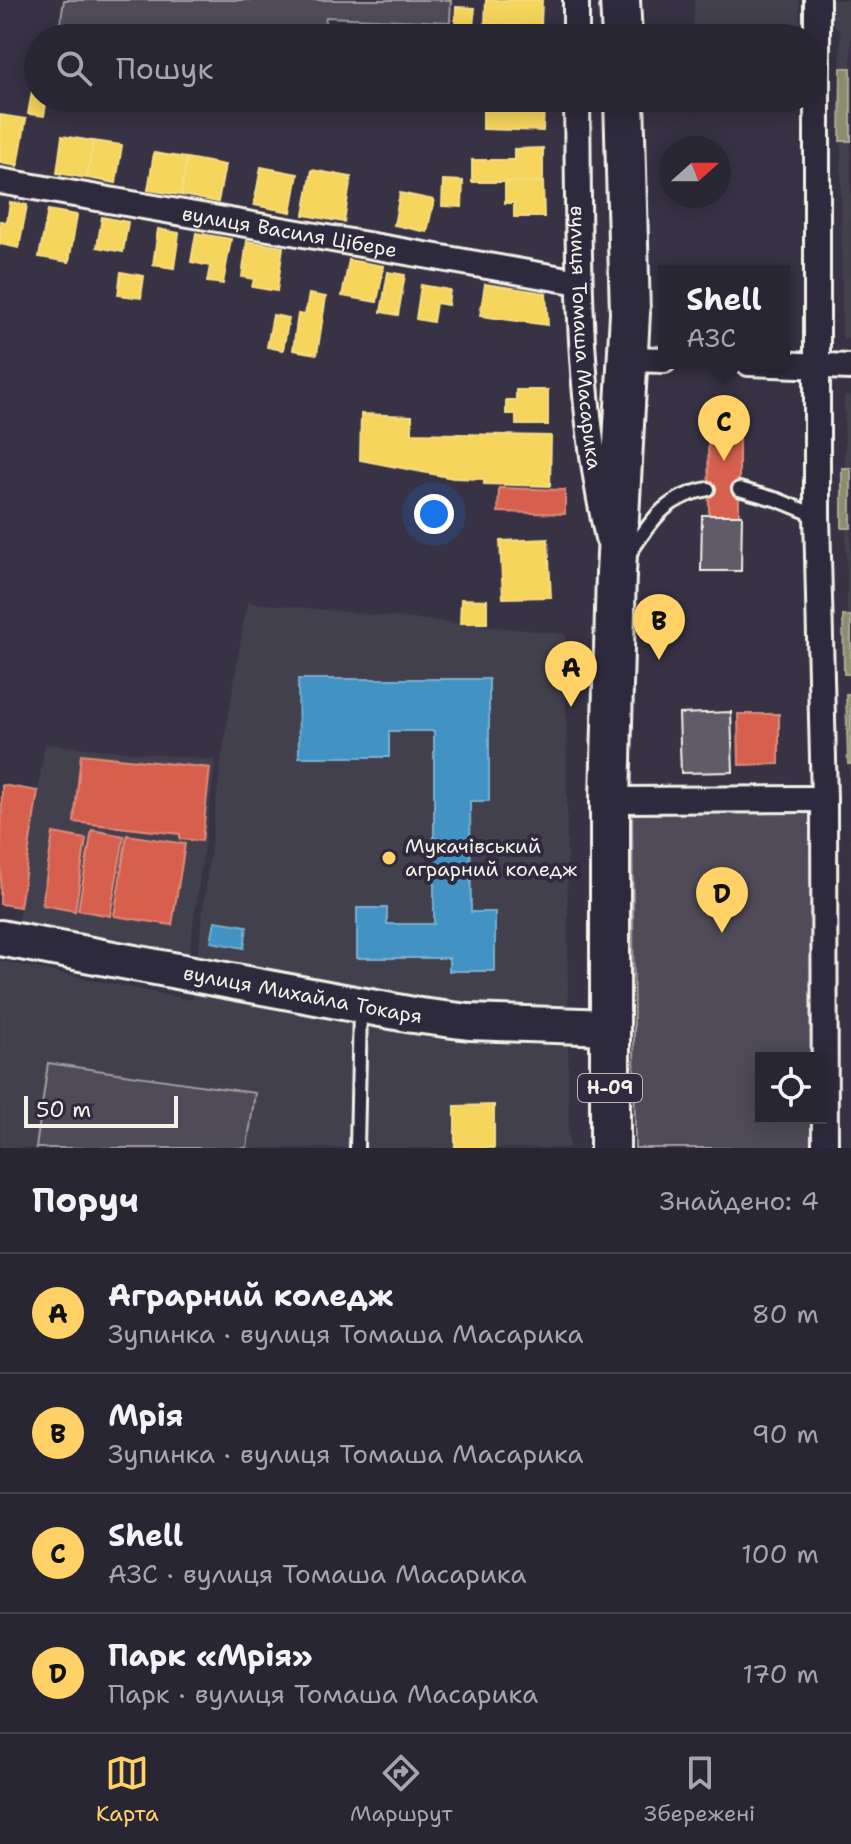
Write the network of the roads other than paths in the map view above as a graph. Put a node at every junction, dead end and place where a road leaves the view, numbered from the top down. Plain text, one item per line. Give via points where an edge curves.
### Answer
1 (576, 0) edge
2 (620, 0) edge
3 (817, 0) edge
4 (576, 24) edge
5 (621, 24) edge
6 (817, 24) edge
7 (577, 112) edge
8 (625, 112) edge
9 (817, 112) edge
10 (0, 181) edge
11 (579, 282) junction
12 (647, 359) edge
13 (790, 365) edge
14 (818, 366) junction
15 (851, 367) edge
16 (708, 489) dead end
17 (739, 489) dead end
18 (817, 516) junction
19 (616, 573) junction
20 (824, 799) junction
21 (610, 800) junction
22 (0, 938) edge
23 (360, 1006) junction
24 (610, 1027) junction
25 (357, 1148) edge
26 (610, 1148) edge
27 (825, 1148) edge

1 - 4 street
2 - 5 main road
3 - 6 street
7 - 11 street, вулиця Томаша Масарика
8 - 12 main road, вулиця Томаша Масарика via 630,216
9 - 14 street
10 - 11 street, вулиця Василя Цібере
11 - 19 street, вулиця Томаша Масарика via 590,442
12 - 19 main road, вулиця Томаша Масарика
13 - 14 street
14 - 15 street
14 - 18 street
16 - 19 lane via 675,499 658,512
17 - 18 lane
18 - 20 street
19 - 21 main road, вулиця Томаша Масарика
20 - 21 street
20 - 27 street
21 - 24 main road, вулиця Томаша Масарика
22 - 23 street, вулиця Михайла Токаря
23 - 24 street, вулиця Михайла Токаря via 469,1022
23 - 25 lane
24 - 26 main road, вулиця Томаша Масарика / Н-09

